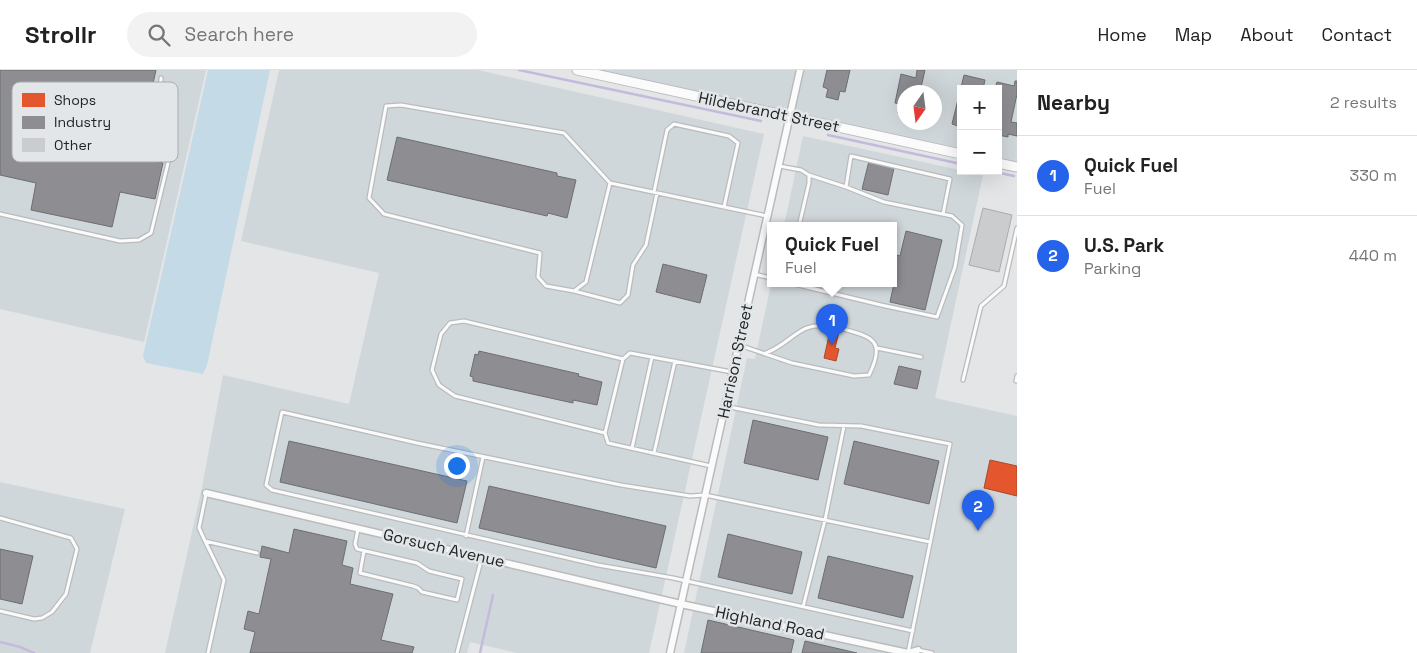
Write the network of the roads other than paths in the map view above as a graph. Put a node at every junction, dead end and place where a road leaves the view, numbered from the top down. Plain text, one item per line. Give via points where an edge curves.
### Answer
1 (577, 70) edge
2 (800, 70) edge
3 (161, 78) dead end
4 (161, 82) edge
5 (788, 116) junction
6 (957, 153) edge
7 (168, 162) edge
8 (1002, 164) edge
9 (778, 166) junction
10 (1017, 167) edge
11 (809, 174) junction
12 (610, 183) junction
13 (846, 187) junction
14 (656, 192) junction
15 (724, 207) junction
16 (0, 214) edge
17 (943, 214) junction
18 (767, 216) junction
19 (799, 222) edge
20 (1017, 228) edge
21 (754, 274) junction
22 (767, 277) edge
23 (806, 287) edge
24 (574, 292) junction
25 (831, 327) dead end
26 (840, 328) dead end
27 (738, 345) junction
28 (877, 348) junction
29 (765, 353) junction
30 (652, 357) junction
31 (921, 357) dead end
32 (623, 359) junction
33 (675, 362) junction
34 (732, 372) junction
35 (1017, 376) edge
36 (963, 380) dead end
37 (1016, 381) edge
38 (725, 406) junction
39 (844, 426) junction
40 (604, 433) junction
41 (632, 448) junction
42 (654, 453) junction
43 (483, 457) junction
44 (712, 466) junction
45 (206, 493) joint
46 (705, 495) junction
47 (0, 518) edge
48 (825, 520) junction
49 (358, 528) junction
50 (466, 536) junction
51 (205, 541) junction
52 (930, 542) junction
53 (364, 551) junction
54 (257, 553) dead end
55 (482, 557) junction
56 (686, 581) junction
57 (681, 604) junction
58 (803, 607) junction
59 (0, 611) edge
60 (913, 631) junction
61 (918, 651) edge
62 (208, 653) edge
63 (457, 653) edge
64 (670, 653) edge
65 (908, 653) edge
66 (932, 653) edge

1 - 5 street, Hildebrandt Street
2 - 5 street, Harrison Street
3 - 4 lane
5 - 6 street, Hildebrandt Street
5 - 9 street, Harrison Street
7 - 16 lane via 151,233 139,240 120,241
8 - 10 street
9 - 11 lane
9 - 18 street, Harrison Street
11 - 13 lane
11 - 19 lane
12 - 14 lane
12 - 24 lane via 586,282
12 - 24 lane via 564,133 401,104 386,106 369,198 384,214 540,253 538,277 546,286
13 - 17 lane via 884,202
13 - 17 lane via 851,156 950,179
14 - 15 lane
14 - 15 lane via 667,130 674,124 729,136 738,143
14 - 24 lane via 646,244 633,265 628,295 620,302
15 - 18 lane
17 - 23 lane via 952,216 962,225 955,268 938,317
18 - 21 street, Harrison Street
20 - 36 lane via 1004,286 981,306
21 - 22 lane
21 - 27 street, Harrison Street
25 - 29 lane via 818,324 805,327 778,348
26 - 28 lane via 862,334 873,340
27 - 29 lane
27 - 34 street, Harrison Street
28 - 29 lane via 869,375 863,376 792,363
28 - 31 lane
30 - 32 lane via 630,353
30 - 33 lane
30 - 41 lane
32 - 40 lane
32 - 40 lane via 464,321 450,323 441,334 432,370 439,385 455,396
33 - 34 lane
33 - 42 lane
34 - 38 street, Harrison Street
35 - 37 lane
38 - 39 lane
38 - 44 street, Harrison Street
39 - 48 lane
39 - 52 lane via 861,426 950,444
40 - 41 lane via 608,443
41 - 42 lane
42 - 44 lane
43 - 46 lane via 621,485 690,496
43 - 50 lane
43 - 50 lane via 282,412 269,467 266,485 272,490
44 - 46 street, Harrison Street
45 - 49 street, Gorsuch Avenue
45 - 51 lane via 199,528
46 - 48 lane
46 - 56 street, Harrison Street
47 - 59 lane via 70,538 77,548 66,594 52,612 34,619
48 - 52 lane
48 - 58 lane
49 - 53 lane via 355,547
49 - 55 street, Gorsuch Avenue
50 - 56 lane
51 - 54 lane
51 - 62 lane via 224,580
52 - 60 lane
53 - 53 lane via 417,563 429,571 462,579 457,600 360,573
55 - 57 street, Gorsuch Avenue
55 - 63 lane
56 - 57 street, Harrison Street
56 - 58 lane
57 - 64 street, Harrison Street
57 - 65 street, Highland Road
58 - 60 lane
60 - 65 lane
61 - 65 street, Highland Road
61 - 66 lane

